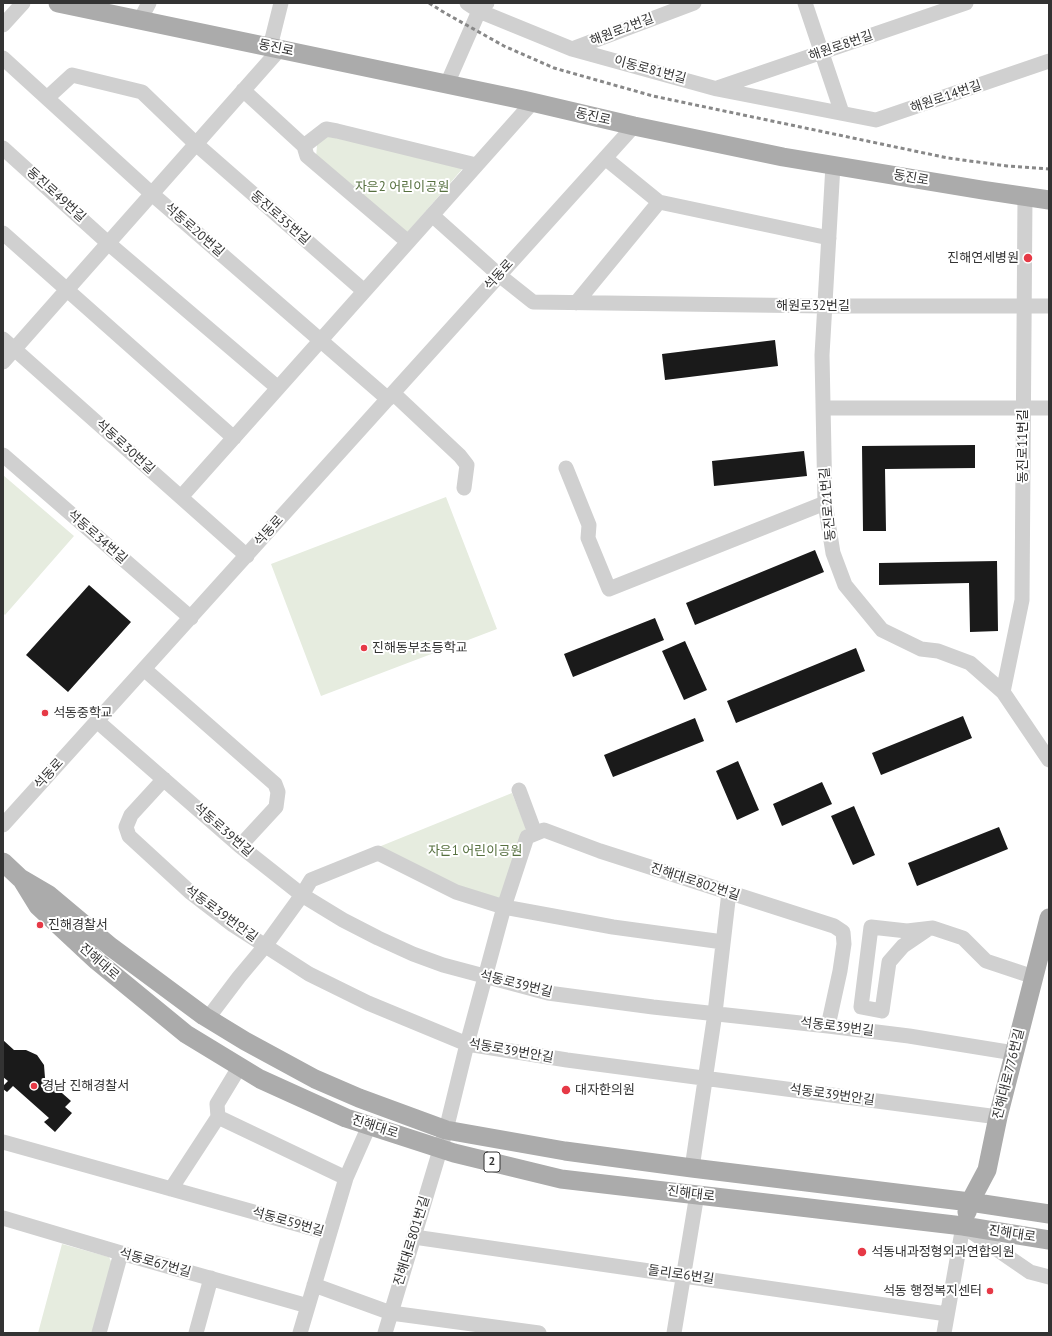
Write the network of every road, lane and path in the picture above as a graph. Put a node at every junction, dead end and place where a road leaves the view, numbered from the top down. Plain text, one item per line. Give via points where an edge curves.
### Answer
1 (23, 3) edge
2 (58, 3) edge
3 (149, 3) edge
4 (281, 3) edge
5 (694, 3) edge
6 (805, 3) edge
7 (966, 3) edge
8 (478, 6) edge
9 (140, 20) junction
10 (3, 25) edge
11 (275, 48) junction
12 (572, 49) junction
13 (822, 52) junction
14 (3, 58) edge
15 (1049, 61) edge
16 (447, 84) junction
17 (717, 88) junction
18 (243, 90) junction
19 (47, 98) junction
20 (532, 103) junction
21 (842, 114) junction
22 (634, 126) junction
23 (196, 144) junction
24 (304, 146) junction
25 (3, 148) edge
26 (605, 158) junction
27 (476, 165) junction
28 (834, 165) junction
29 (152, 194) junction
30 (1025, 197) junction
31 (1049, 200) edge
32 (659, 202) junction
33 (432, 215) junction
34 (3, 233) edge
35 (829, 238) junction
36 (408, 242) junction
37 (108, 243) junction
38 (499, 275) junction
39 (67, 290) junction
40 (364, 291) junction
41 (576, 303) junction
42 (1024, 305) junction
43 (825, 306) junction
44 (1049, 306) edge
45 (3, 339) edge
46 (320, 340) junction
47 (14, 349) junction
48 (3, 362) edge
49 (278, 388) junction
50 (390, 396) junction
51 (1024, 407) junction
52 (823, 408) junction
53 (1049, 408) edge
54 (234, 438) junction
55 (3, 455) edge
56 (566, 468) dead end
57 (464, 488) dead end
58 (181, 497) junction
59 (825, 504) junction
60 (247, 556) junction
61 (191, 618) junction
62 (144, 670) junction
63 (1003, 692) junction
64 (97, 721) junction
65 (1049, 760) edge
66 (164, 779) junction
67 (519, 790) dead end
68 (3, 825) edge
69 (535, 834) junction
70 (240, 846) junction
71 (3, 862) edge
72 (20, 878) junction
73 (729, 892) junction
74 (302, 895) junction
75 (504, 907) junction
76 (1049, 918) edge
77 (928, 929) junction
78 (723, 942) junction
79 (265, 946) junction
80 (486, 976) junction
81 (1034, 977) junction
82 (715, 1013) junction
83 (208, 1018) junction
84 (828, 1026) junction
85 (467, 1044) junction
86 (1014, 1053) junction
87 (240, 1066) junction
88 (705, 1078) junction
89 (218, 1117) junction
90 (998, 1117) junction
91 (369, 1126) junction
92 (446, 1130) junction
93 (3, 1142) edge
94 (440, 1149) junction
95 (692, 1168) junction
96 (346, 1178) junction
97 (170, 1189) junction
98 (697, 1194) junction
99 (970, 1202) junction
100 (1049, 1214) edge
101 (3, 1218) edge
102 (963, 1226) junction
103 (329, 1233) junction
104 (414, 1237) junction
105 (1049, 1240) edge
106 (121, 1254) junction
107 (683, 1276) junction
108 (1049, 1277) edge
109 (211, 1278) junction
110 (314, 1285) junction
111 (308, 1306) junction
112 (391, 1313) junction
113 (947, 1314) junction
114 (99, 1333) edge
115 (196, 1333) edge
116 (300, 1333) edge
117 (385, 1333) edge
118 (539, 1333) edge
119 (674, 1333) edge
120 (944, 1333) edge

1 - 10 street
2 - 9 main road, 동진로
3 - 9 street
4 - 11 street
5 - 12 street, 해원로2번길
6 - 13 street
7 - 13 street, 해원로8번길
8 - 12 street, 이동로81번길
8 - 16 street
9 - 11 main road, 동진로
11 - 16 main road, 동진로
11 - 18 street
12 - 17 street, 이동로81번길
13 - 17 street, 해원로8번길
13 - 21 street
14 - 19 street, 석동로20번길
15 - 21 street, 해원로14번길 via 876,120
16 - 20 main road, 동진로
17 - 21 street, 이동로81번길
18 - 23 street
18 - 24 street
19 - 23 street via 72,75 142,92
19 - 29 street, 석동로20번길
20 - 22 main road, 동진로
20 - 27 street
22 - 26 street, 석동로
22 - 28 main road, 동진로
23 - 29 street
23 - 40 street, 동진로35번길
24 - 27 street via 326,129
24 - 36 street via 306,156
25 - 37 street, 동진로49번길
26 - 32 street
26 - 38 street, 석동로
27 - 33 street
28 - 30 main road, 동진로
28 - 35 street, 동진로21번길
29 - 37 street
29 - 46 street, 석동로20번길
30 - 31 main road, 동진로
30 - 42 street, 동진로11번길
32 - 35 street
32 - 41 street
33 - 36 street
33 - 38 street, 해원로32번길
34 - 39 street
35 - 43 street, 동진로21번길
36 - 40 street
37 - 39 street
37 - 49 street
38 - 41 street, 해원로32번길 via 534,302
38 - 50 street, 석동로
39 - 47 street
39 - 54 street
40 - 46 street
41 - 43 street, 해원로32번길
42 - 43 street, 해원로32번길
42 - 44 street, 해원로32번길
42 - 51 street, 동진로11번길
43 - 52 street, 동진로21번길 via 822,355
45 - 47 street, 석동로30번길
46 - 49 street
46 - 50 street, 석동로20번길
47 - 48 street
47 - 58 street, 석동로30번길
49 - 54 street
50 - 57 street via 460,456 467,465
50 - 60 street, 석동로
51 - 52 street
51 - 53 street
51 - 63 street, 동진로11번길 via 1022,600
52 - 59 street, 동진로21번길
54 - 58 street
55 - 61 street, 석동로34번길
56 - 59 street via 590,526 588,538 609,589
58 - 60 street, 석동로30번길
59 - 63 street, 동진로21번길 via 833,553 845,585 882,630 921,648 938,651 970,663
60 - 61 street, 석동로
61 - 62 street, 석동로
62 - 64 street, 석동로
62 - 70 street via 274,784 278,792 276,807
63 - 65 street, 동진로21번길
64 - 66 street, 석동로39번길
64 - 68 street, 석동로
66 - 70 street, 석동로39번길
66 - 79 street, 석동로39번안길 via 131,815 126,828 129,836 190,892
67 - 69 street
69 - 73 street, 진해대로802번길 via 544,830 600,852
69 - 75 street via 527,837
70 - 74 street, 석동로39번길
71 - 72 main road, 2
72 - 83 main road, 진해대로 / 2 via 49,895 111,947
72 - 87 main road, 진해대로 / 2 via 38,906 97,961 186,1034
73 - 78 street
73 - 84 street, 진해대로802번길 via 834,926 843,932 842,958
74 - 75 street via 311,880 378,854 456,892
74 - 79 street
74 - 80 street, 석동로39번길 via 343,920 413,954
75 - 78 street via 613,927
75 - 80 street
76 - 81 main road, 진해대로776번길
77 - 77 street via 906,931 871,926 861,1007 882,1011 889,962 903,946
77 - 81 street via 933,928 963,938 986,961
78 - 82 street
79 - 83 street
79 - 85 street, 석동로39번안길 via 309,974 362,1000
80 - 82 street, 석동로39번길 via 548,994
80 - 85 street
81 - 86 main road, 진해대로776번길
82 - 84 street, 석동로39번길
82 - 88 street
83 - 92 main road, 진해대로 / 2 via 258,1049 315,1078 359,1098
84 - 86 street, 석동로39번길
85 - 88 street, 석동로39번안길
85 - 92 street
86 - 90 main road, 진해대로776번길
87 - 89 street via 217,1104
87 - 91 main road, 진해대로 / 2 via 260,1079
88 - 90 street, 석동로39번안길
88 - 95 street
89 - 96 street
89 - 97 street
90 - 99 main road, 진해대로776번길 via 987,1170
91 - 94 main road, 진해대로 / 2
91 - 96 street
92 - 94 street
92 - 95 main road, 진해대로 / 2 via 565,1151
93 - 97 street, 석동로59번길
94 - 98 main road, 진해대로 / 2 via 561,1179
94 - 104 street, 진해대로801번길
95 - 99 main road, 진해대로 / 2
96 - 103 street
97 - 103 street, 석동로59번길
98 - 102 main road, 진해대로 / 2
98 - 107 street
99 - 100 main road, 진해대로 / 2
99 - 102 main road, 진해대로776번길
101 - 106 street, 석동로67번길
102 - 105 main road, 진해대로 / 2
102 - 108 street via 1030,1272
102 - 113 street
103 - 110 street, 석동로59번길
104 - 107 street, 돌리로6번길
104 - 112 street, 진해대로801번길
106 - 109 street, 석동로67번길
106 - 114 street
107 - 113 street, 돌리로6번길
107 - 119 street
109 - 111 street, 석동로67번길
109 - 115 street
110 - 111 street, 석동로59번길
110 - 112 street
111 - 116 street, 석동로59번길
112 - 117 street, 진해대로801번길
112 - 118 street
113 - 120 street

